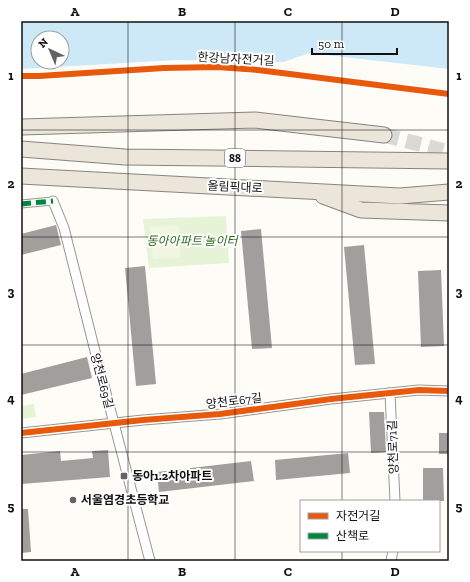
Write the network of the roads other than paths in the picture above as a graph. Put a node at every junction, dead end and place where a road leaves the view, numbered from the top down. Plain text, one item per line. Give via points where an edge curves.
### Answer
1 (21, 127) edge
2 (384, 135) tunnel mouth
3 (21, 149) edge
4 (449, 161) edge
5 (21, 176) edge
6 (309, 192) junction
7 (449, 192) edge
8 (53, 201) joint
9 (21, 204) edge
10 (449, 213) edge
11 (449, 391) edge
12 (390, 393) junction
13 (114, 423) junction
14 (21, 432) edge
15 (395, 500) edge
16 (150, 561) edge

1 - 2 highway via 255,120
3 - 4 highway, 88 via 125,157
5 - 6 highway, 올림픽대로
6 - 7 highway, 올림픽대로 via 400,196
6 - 10 highway via 362,210
8 - 9 street
8 - 13 street, 양천로69길 via 64,228
11 - 12 street, 양천로67길 via 419,390
12 - 13 street, 양천로67길 via 331,398 220,414
12 - 15 street, 양천로71길
13 - 14 street, 양천로67길
13 - 16 street, 양천로69길

